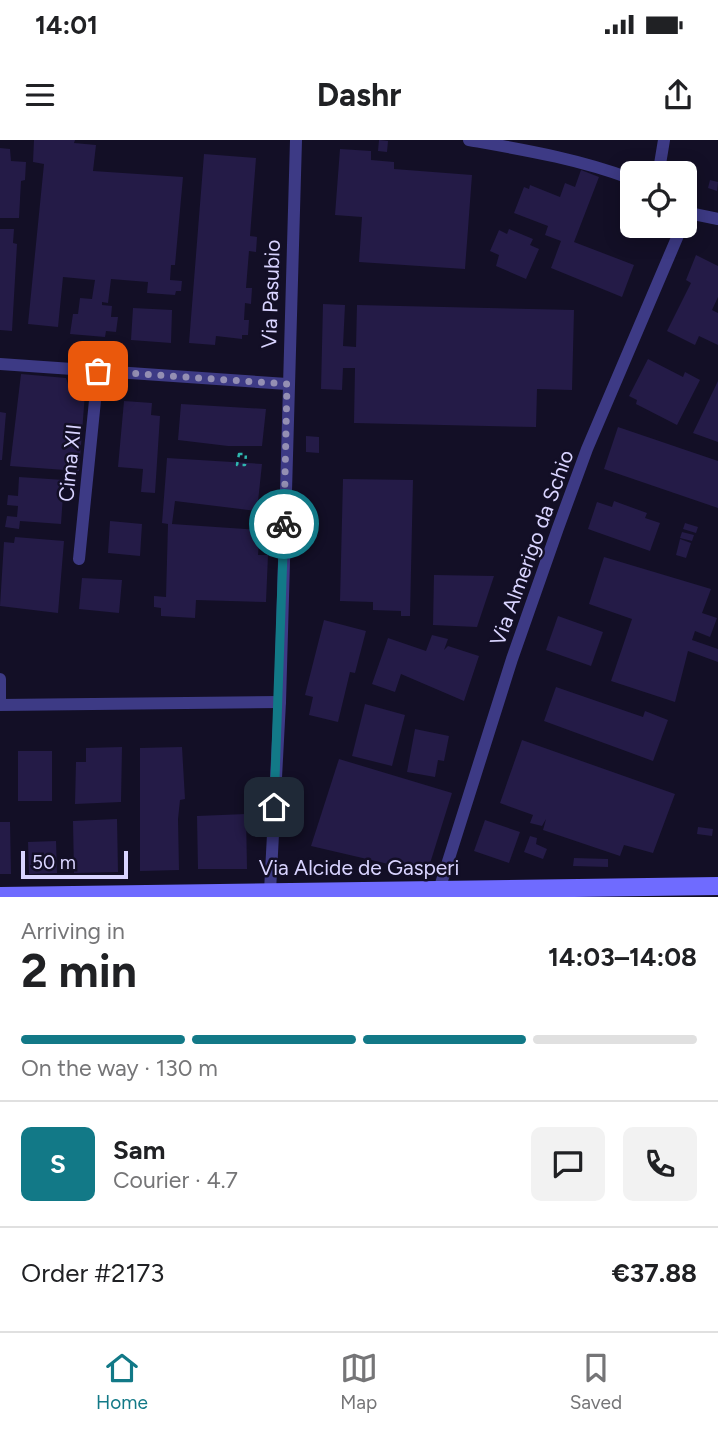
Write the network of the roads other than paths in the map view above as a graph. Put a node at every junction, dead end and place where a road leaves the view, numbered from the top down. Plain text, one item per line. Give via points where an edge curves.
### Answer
1 (296, 140) edge
2 (469, 140) edge
3 (664, 140) edge
4 (660, 161) edge
5 (620, 175) edge
6 (697, 215) edge
7 (718, 219) edge
8 (677, 238) edge
9 (0, 364) edge
10 (98, 371) junction
11 (287, 384) junction
12 (79, 559) dead end
13 (0, 679) edge
14 (280, 702) junction
15 (718, 886) edge
16 (439, 890) junction
17 (270, 891) junction
18 (0, 896) edge

1 - 11 street, Via Pasubio
2 - 5 street via 548,153
3 - 4 street
6 - 7 street
8 - 16 street, Via Almerigo da Schio via 577,475 512,659
9 - 10 street
10 - 11 street
10 - 12 street, Cima XII
11 - 14 street, Via Pasubio
13 - 14 street via 0,705
14 - 17 street, Via Pasubio
15 - 16 street, Via Alcide de Gasperi
16 - 17 street, Via Alcide de Gasperi
17 - 18 street, Via Alcide de Gasperi

